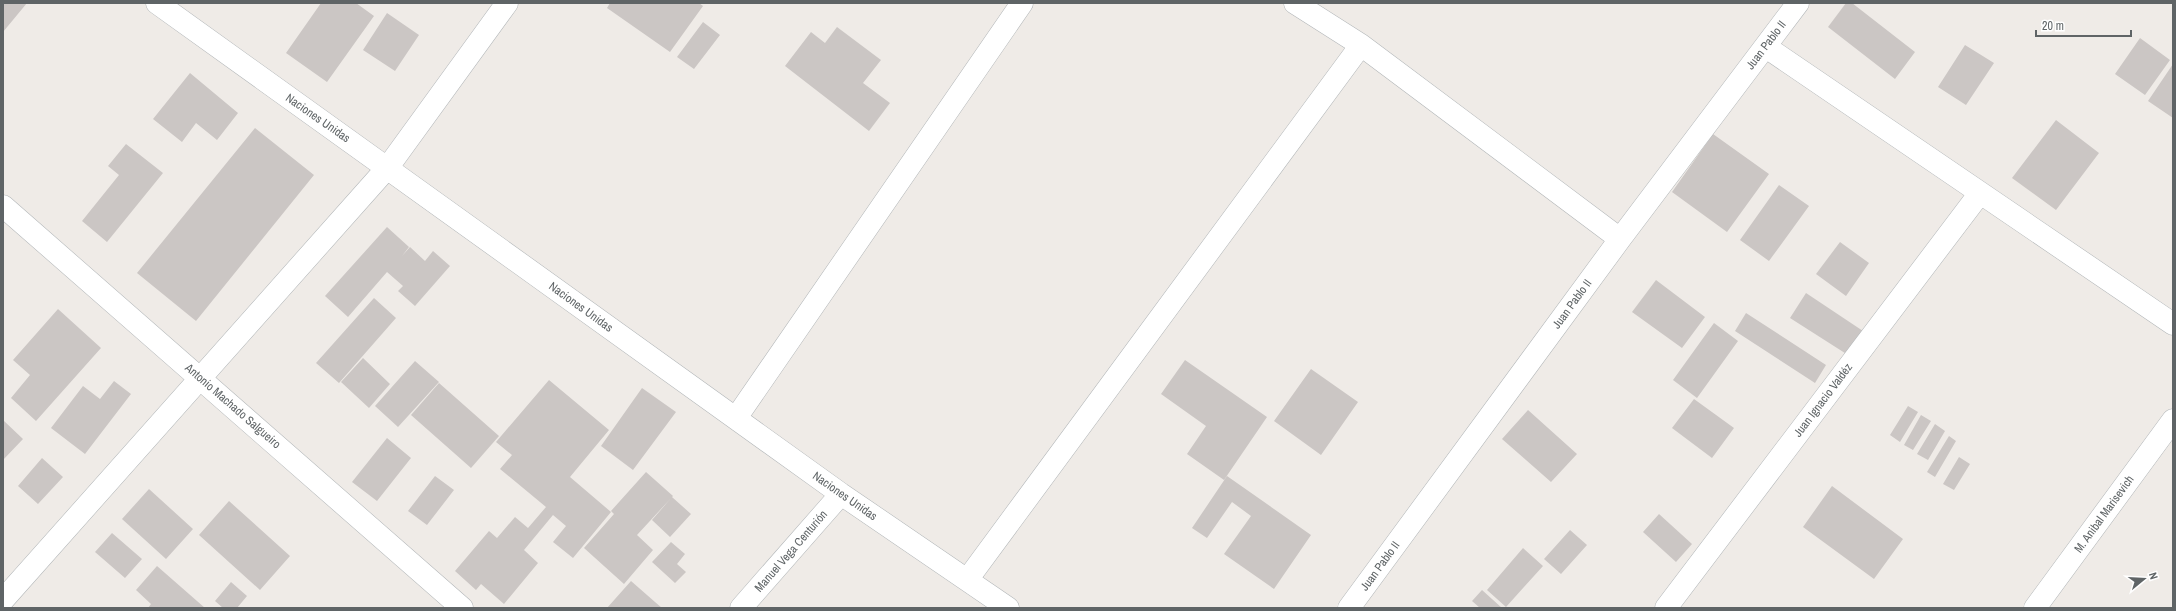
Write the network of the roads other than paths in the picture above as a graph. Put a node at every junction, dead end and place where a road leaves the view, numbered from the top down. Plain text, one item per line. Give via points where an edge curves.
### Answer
1 (157, 3) edge
2 (508, 3) edge
3 (1022, 3) edge
4 (1295, 3) edge
5 (1798, 3) edge
6 (1361, 45) junction
7 (1766, 47) junction
8 (388, 167) junction
9 (1980, 193) junction
10 (3, 206) edge
11 (1620, 239) junction
12 (2173, 324) edge
13 (202, 379) junction
14 (736, 418) junction
15 (2173, 420) edge
16 (841, 494) junction
17 (967, 580) junction
18 (3, 600) edge
19 (462, 608) edge
20 (741, 608) edge
21 (1008, 608) edge
22 (1349, 608) edge
23 (1666, 608) edge
24 (2035, 608) edge

1 - 8 street, Naciones Unidas
2 - 8 street
3 - 14 street
4 - 6 street
5 - 7 street, Juan Pablo II
6 - 11 street
6 - 17 street
7 - 9 street
7 - 11 street, Juan Pablo II
8 - 13 street
8 - 14 street, Naciones Unidas
9 - 12 street
9 - 23 street, Juan Ignacio Valdéz
10 - 13 street, Antonio Machado Salgueiro
11 - 22 street, Juan Pablo II
13 - 18 street
13 - 19 street, Antonio Machado Salgueiro
14 - 16 street, Naciones Unidas
15 - 24 street, M. Anibal Marisevich
16 - 17 street, Naciones Unidas
16 - 20 street, Manuel Vega Centurión
17 - 21 street, Naciones Unidas

